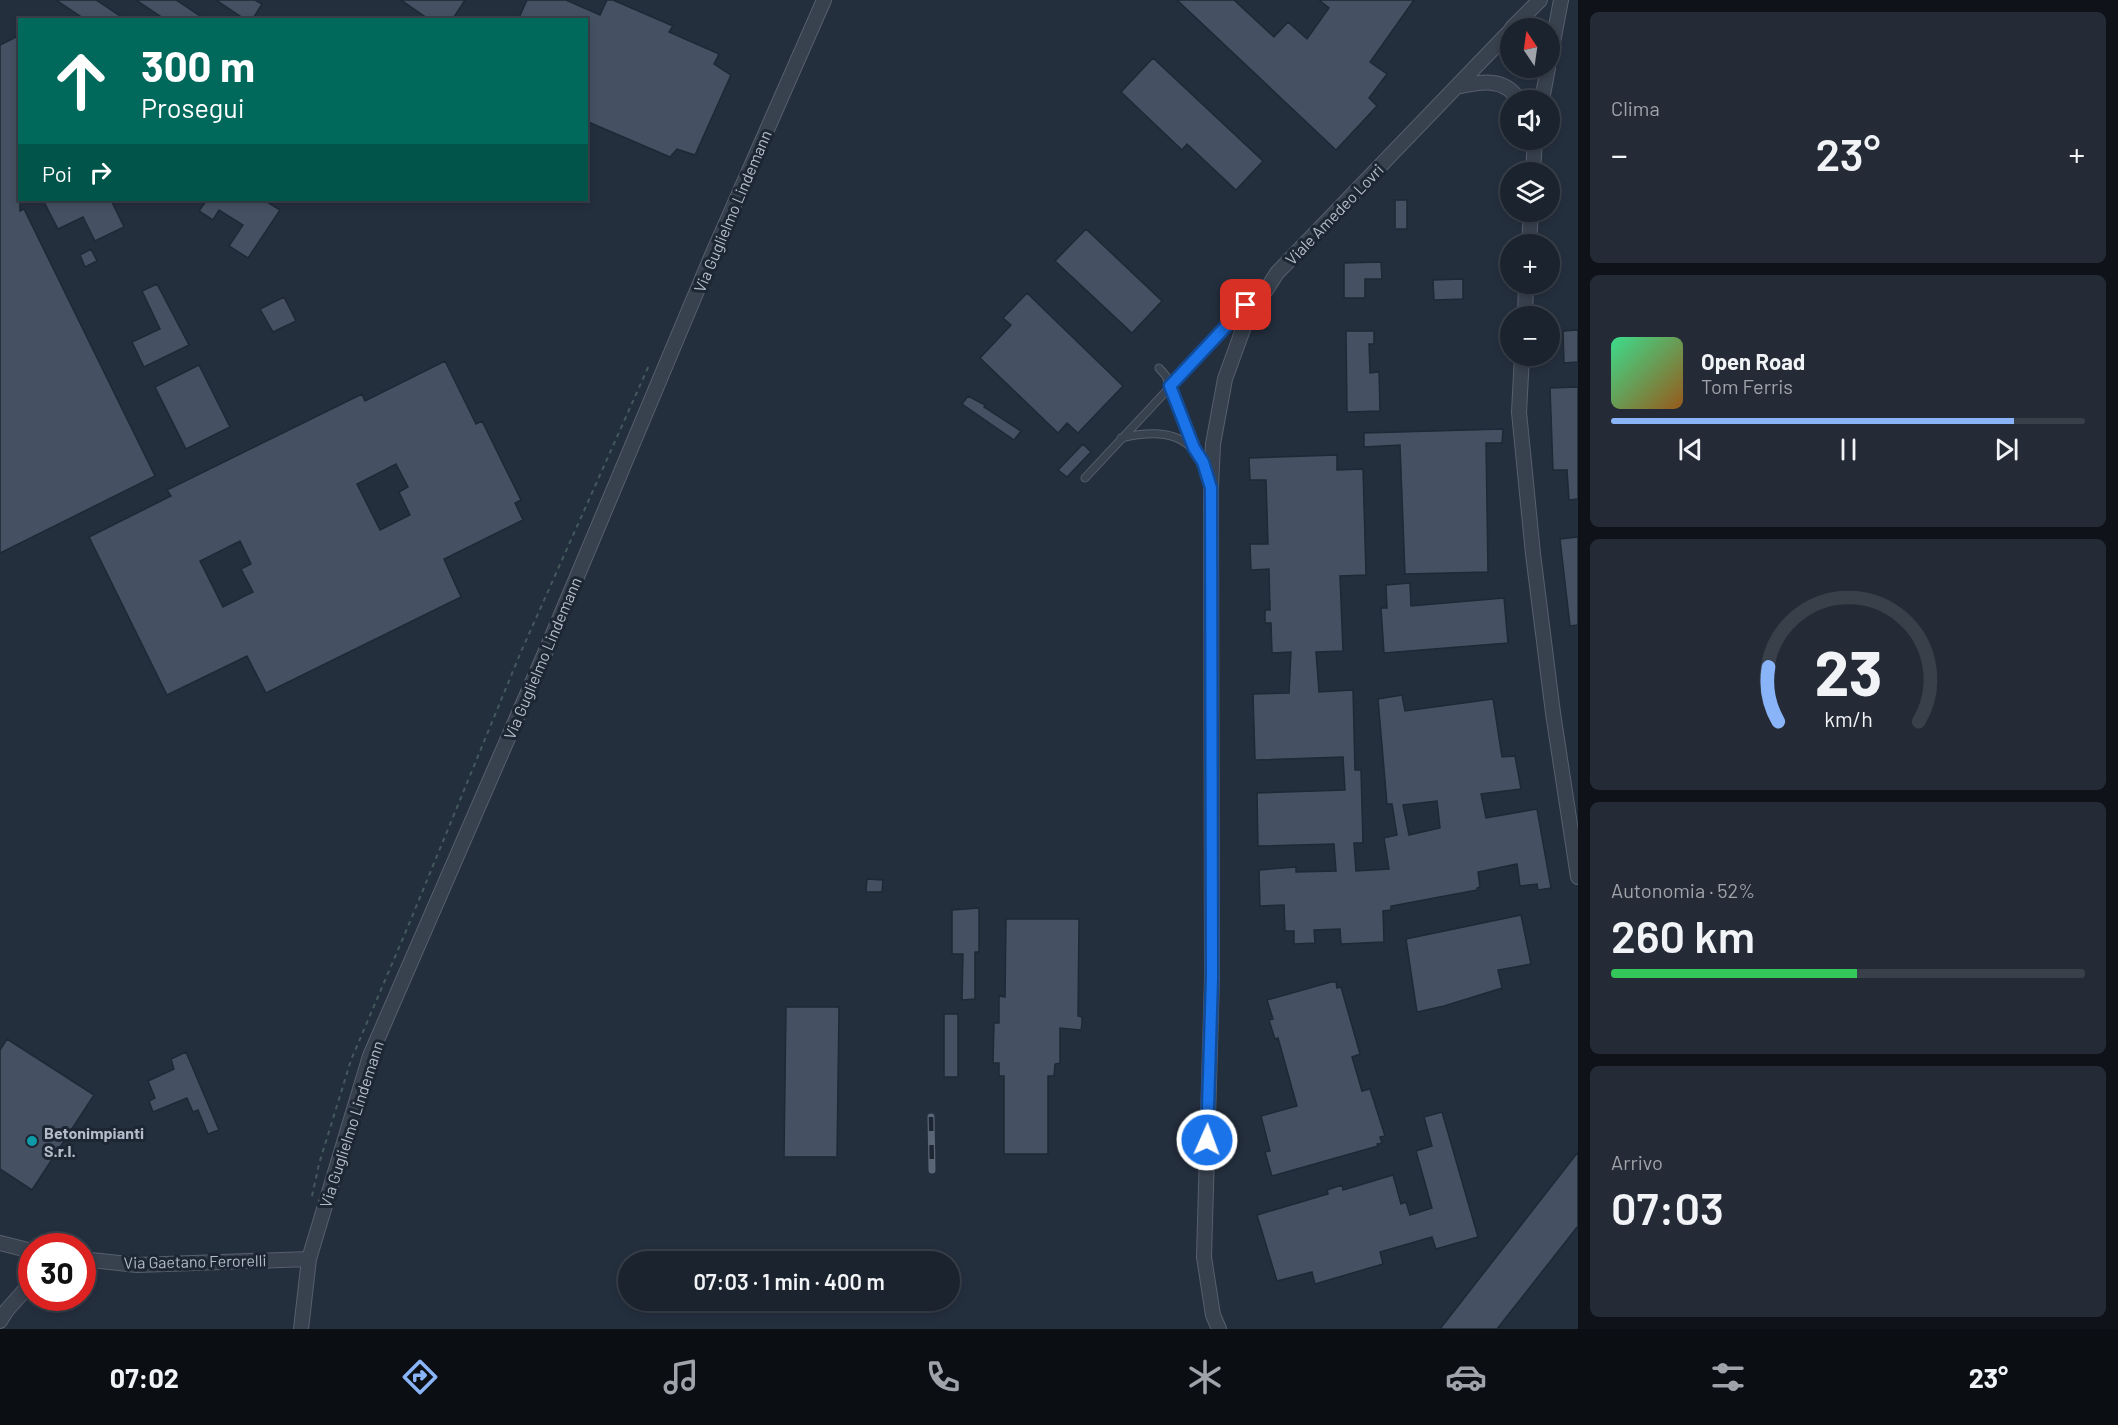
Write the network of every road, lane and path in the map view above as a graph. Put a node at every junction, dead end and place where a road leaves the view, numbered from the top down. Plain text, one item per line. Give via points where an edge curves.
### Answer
1 (824, 0) edge
2 (1540, 0) edge
3 (1561, 0) edge
4 (1523, 18) edge
5 (1558, 18) edge
6 (1500, 41) edge
7 (1456, 87) junction
8 (1509, 90) edge
9 (1277, 273) junction
10 (1521, 366) edge
11 (1159, 368) dead end
12 (1170, 386) junction
13 (1121, 438) junction
14 (1194, 448) junction
15 (1085, 478) dead end
16 (1211, 488) junction
17 (1578, 877) edge
18 (0, 1243) edge
19 (18, 1248) edge
20 (309, 1258) junction
21 (96, 1261) edge
22 (18, 1298) edge
23 (0, 1322) edge
24 (301, 1329) edge
25 (1219, 1329) edge

1 - 20 street, Via Guglielmo Lindemann via 370,1056
2 - 4 street, Viale Amedeo Lovri
3 - 5 street
6 - 7 street, Viale Amedeo Lovri
7 - 8 street via 1483,81
7 - 9 street, Viale Amedeo Lovri
9 - 12 lane
9 - 16 street, Viale Amedeo Lovri via 1246,321 1225,379 1213,444
10 - 17 street via 1519,412 1533,554
11 - 12 lane
12 - 13 lane
12 - 14 lane
13 - 14 lane via 1153,433 1176,438
13 - 15 lane
14 - 16 lane
16 - 25 street, Viale Amedeo Lovri via 1212,978 1204,1257 1213,1315
18 - 19 street
20 - 21 street, Via Gaetano Ferorelli via 137,1265
20 - 24 street, Via Guglielmo Lindemann
22 - 23 street

